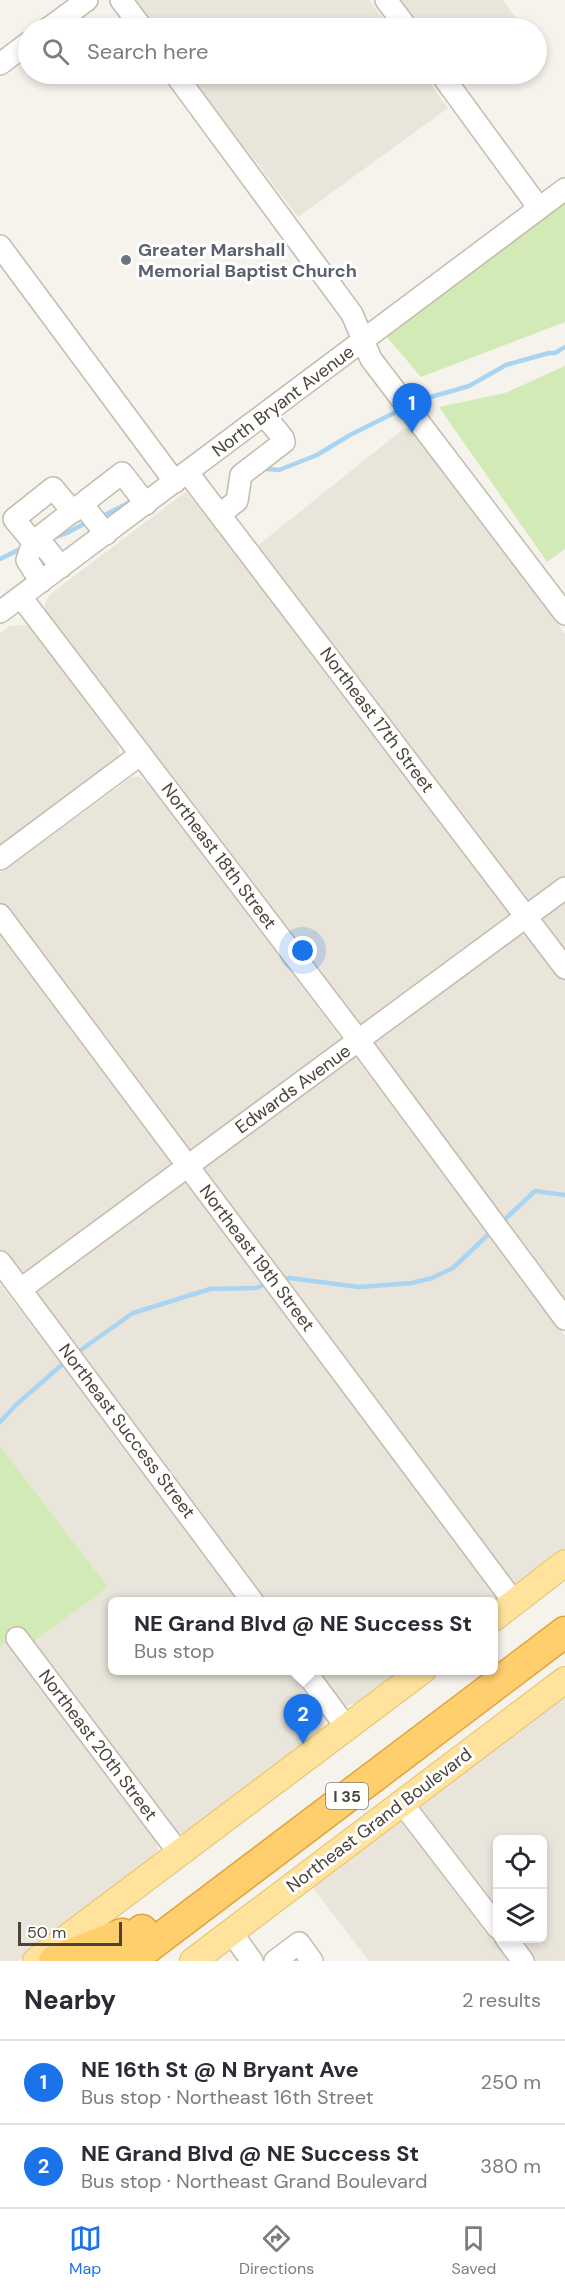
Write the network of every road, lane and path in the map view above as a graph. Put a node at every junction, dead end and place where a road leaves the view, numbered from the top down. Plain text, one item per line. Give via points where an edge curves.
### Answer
1 (87, 0) edge
2 (121, 0) edge
3 (386, 0) edge
4 (63, 18) edge
5 (134, 18) edge
6 (400, 18) edge
7 (18, 50) edge
8 (0, 64) edge
9 (182, 84) edge
10 (448, 84) edge
11 (565, 189) edge
12 (539, 208) junction
13 (0, 246) edge
14 (363, 340) junction
15 (264, 415) junction
16 (220, 448) junction
17 (241, 475) junction
18 (181, 478) junction
19 (146, 504) junction
20 (77, 508) junction
21 (220, 514) junction
22 (106, 534) junction
23 (36, 540) junction
24 (61, 567) junction
25 (41, 582) junction
26 (21, 597) junction
27 (0, 612) edge
28 (565, 614) edge
29 (141, 754) junction
30 (0, 859) edge
31 (565, 888) edge
32 (0, 915) edge
33 (527, 916) junction
34 (565, 968) edge
35 (359, 1041) junction
36 (188, 1165) junction
37 (0, 1262) edge
38 (21, 1289) junction
39 (565, 1319) edge
40 (565, 1563) edge
41 (249, 1597) edge
42 (514, 1602) junction
43 (565, 1609) edge
44 (498, 1614) edge
45 (565, 1632) edge
46 (17, 1638) dead end
47 (498, 1660) edge
48 (307, 1675) edge
49 (418, 1675) edge
50 (478, 1675) edge
51 (565, 1680) edge
52 (347, 1728) junction
53 (402, 1803) junction
54 (178, 1853) junction
55 (493, 1921) edge
56 (153, 1922) junction
57 (231, 1932) junction
58 (510, 1943) edge
59 (36, 1961) edge
60 (54, 1961) edge
61 (101, 1961) edge
62 (130, 1961) edge
63 (193, 1961) edge
64 (252, 1961) edge
65 (275, 1961) edge
66 (312, 1961) edge
67 (523, 1961) edge

1 - 4 street
2 - 5 street
3 - 6 street
7 - 8 street
9 - 14 street via 352,314
10 - 12 street
11 - 12 street, North Bryant Avenue
12 - 14 street, North Bryant Avenue
13 - 18 street, Northeast 17th Street
14 - 15 street, North Bryant Avenue
14 - 28 street via 371,359
15 - 16 street, North Bryant Avenue
15 - 17 street via 284,442
16 - 17 street
16 - 18 street, North Bryant Avenue
17 - 21 street via 237,501
18 - 19 street, North Bryant Avenue
18 - 21 street, Northeast 17th Street
19 - 20 street via 122,473
19 - 22 street, North Bryant Avenue
20 - 22 street
20 - 23 street
20 - 23 street via 53,488 14,519
21 - 33 street, Northeast 17th Street
22 - 24 street, North Bryant Avenue
23 - 24 street
23 - 25 street via 27,560
24 - 25 street, North Bryant Avenue
25 - 26 street, North Bryant Avenue
26 - 27 street, North Bryant Avenue
26 - 29 street, Northeast 18th Street
29 - 30 street
29 - 35 street, Northeast 18th Street
31 - 33 street, Edwards Avenue
32 - 36 street, Northeast 19th Street
33 - 34 street, Northeast 17th Street
33 - 35 street, Edwards Avenue
35 - 36 street, Edwards Avenue
35 - 39 street, Northeast 18th Street
36 - 38 street, Edwards Avenue
36 - 42 street, Northeast 19th Street
37 - 38 street, Northeast Success Street
38 - 41 street, Northeast Success Street
40 - 42 main road
42 - 44 main road
43 - 47 highway
45 - 62 highway, I 35
46 - 54 street, Northeast 20th Street
48 - 52 street
49 - 52 main road
50 - 56 highway, I 35
51 - 53 main road, Northeast Grand Boulevard
52 - 54 main road
53 - 55 street
53 - 57 main road, Northeast Grand Boulevard
54 - 59 main road
56 - 60 highway
56 - 61 highway, I 35
57 - 63 main road, Northeast Grand Boulevard
57 - 64 street
58 - 67 street
65 - 66 street via 299,1943

